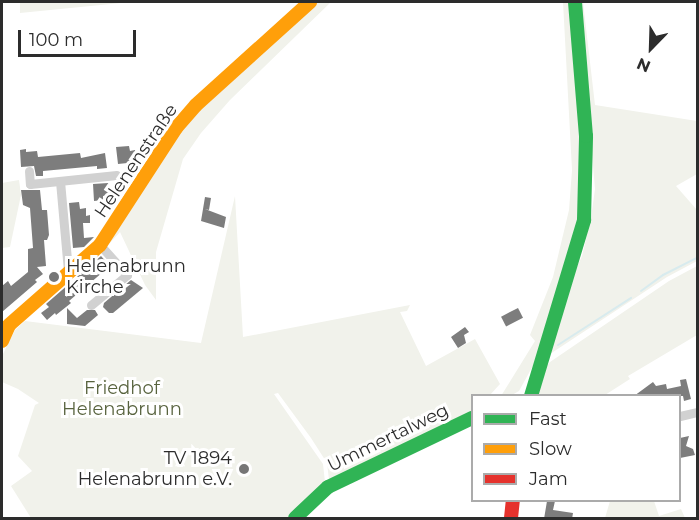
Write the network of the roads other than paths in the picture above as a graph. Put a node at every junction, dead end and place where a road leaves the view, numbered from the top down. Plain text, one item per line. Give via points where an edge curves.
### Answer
1 (310, 2) edge
2 (575, 2) edge
3 (29, 171) dead end
4 (117, 175) dead end
5 (60, 181) junction
6 (100, 245) junction
7 (68, 271) junction
8 (91, 305) dead end
9 (5, 327) edge
10 (2, 341) edge
11 (532, 394) edge
12 (698, 412) edge
13 (681, 416) edge
14 (471, 418) edge
15 (513, 502) edge
16 (295, 519) edge
17 (511, 519) edge

1 - 6 street, Helenenstraße via 196,105 176,128
2 - 11 street via 586,135 584,220
3 - 5 street, Helenenstraße via 30,184
4 - 5 street, Helenenstraße
5 - 7 street
6 - 7 street, Helenenstraße
6 - 8 street, Helenenstraße via 127,274
7 - 9 street, Helenenstraße
9 - 10 street, Helenenstraße
12 - 13 street
14 - 16 street, Ummertalweg via 328,487
15 - 17 street

